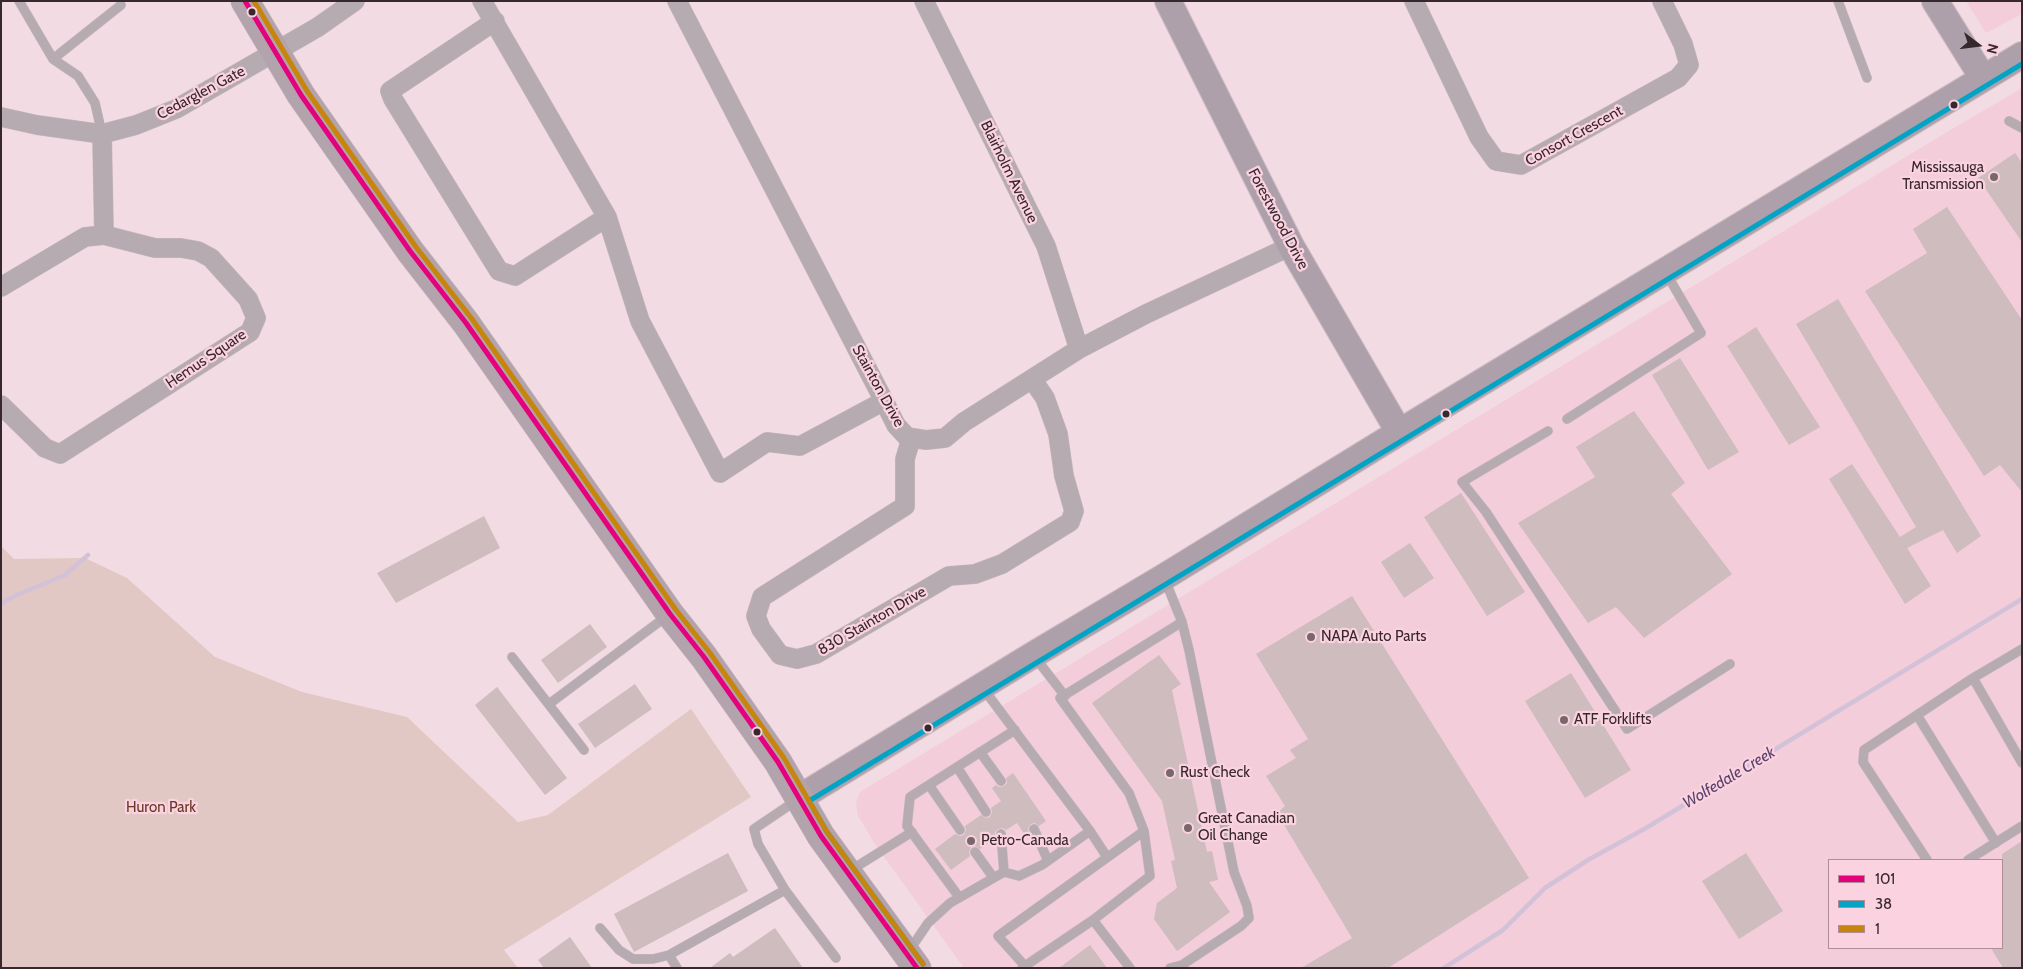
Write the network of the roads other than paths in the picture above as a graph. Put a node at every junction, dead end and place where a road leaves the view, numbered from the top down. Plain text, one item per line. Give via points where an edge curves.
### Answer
1 (19, 1) edge
2 (245, 1) edge
3 (355, 1) edge
4 (482, 1) edge
5 (677, 1) edge
6 (924, 1) edge
7 (1168, 1) edge
8 (1414, 1) edge
9 (1662, 1) edge
10 (1838, 1) edge
11 (1935, 1) edge
12 (121, 5) dead end
13 (495, 21) junction
14 (276, 51) junction
15 (2022, 54) edge
16 (53, 59) junction
17 (1868, 78) dead end
18 (1982, 78) junction
19 (1, 117) edge
20 (2009, 121) dead end
21 (2022, 128) edge
22 (102, 134) junction
23 (608, 217) junction
24 (104, 234) junction
25 (1291, 246) junction
26 (1664, 270) junction
27 (1, 287) edge
28 (1079, 349) junction
29 (1032, 379) junction
30 (884, 401) junction
31 (1, 405) edge
32 (1567, 419) dead end
33 (1548, 431) dead end
34 (1399, 432) junction
35 (911, 438) junction
36 (1164, 577) junction
37 (670, 614) junction
38 (1182, 622) junction
39 (2022, 649) edge
40 (1033, 655) junction
41 (512, 657) dead end
42 (1730, 664) dead end
43 (1973, 678) junction
44 (982, 687) junction
45 (1064, 696) junction
46 (549, 704) junction
47 (1916, 716) junction
48 (1014, 730) junction
49 (584, 750) dead end
50 (980, 752) junction
51 (2022, 763) edge
52 (957, 767) junction
53 (1001, 781) dead end
54 (929, 785) junction
55 (799, 798) junction
56 (986, 812) dead end
57 (2022, 826) edge
58 (1034, 829) dead end
59 (960, 830) dead end
60 (1090, 831) junction
61 (1144, 831) junction
62 (912, 832) junction
63 (1000, 834) dead end
64 (1996, 843) junction
65 (975, 852) dead end
66 (1107, 858) junction
67 (1926, 859) edge
68 (1970, 859) edge
69 (1048, 861) junction
70 (847, 872) junction
71 (1004, 872) junction
72 (993, 878) junction
73 (785, 890) junction
74 (959, 898) junction
75 (1093, 920) junction
76 (600, 928) dead end
77 (669, 955) junction
78 (836, 958) dead end
79 (912, 961) edge
80 (1024, 967) edge
81 (677, 968) edge
82 (1130, 968) edge
83 (1170, 968) edge

1 - 16 lane
2 - 14 main road
3 - 14 street, Cedarglen Gate
4 - 13 street
5 - 30 street, Stainton Drive
6 - 28 street, Blairholm Avenue via 1046,246
7 - 25 street, Forestwood Drive
8 - 9 street, Consort Crescent via 1479,136 1496,161 1521,165 1678,78 1689,65 1683,44
10 - 17 lane
11 - 18 street
12 - 16 lane
13 - 23 street
13 - 23 street via 390,91 393,99 499,271 515,276
14 - 22 street, Cedarglen Gate via 174,110
14 - 37 main road via 302,95 405,243 466,323
15 - 18 street
16 - 22 lane via 78,76 95,103
18 - 26 street
19 - 22 street, Cedarglen Gate
20 - 21 lane
22 - 24 street
23 - 30 street via 640,321 720,473 767,442 800,446
24 - 27 street, Hemus Square via 85,237
24 - 31 street, Hemus Square via 155,248 198,251 211,258 248,299 256,318 250,332 60,454 45,448
25 - 28 street, Stainton Drive
25 - 34 street, Forestwood Drive
26 - 32 lane via 1702,333
26 - 34 street
28 - 29 street, Stainton Drive
29 - 35 street, Stainton Drive via 964,422 945,438
29 - 35 street, 830 Stainton Drive via 1044,398 1058,434 1064,476 1074,511 1070,522 1002,564 975,574 949,576 816,654 797,658 780,655 761,629 756,616 762,596 905,506 905,459
30 - 35 street, Stainton Drive via 896,424
33 - 42 lane via 1462,482 1486,512 1627,729
34 - 36 street
36 - 38 lane
36 - 40 street
37 - 46 lane
37 - 55 main road via 704,656 778,762
38 - 45 lane
38 - 83 lane via 1234,872 1248,906 1249,918 1182,965
39 - 43 lane
40 - 44 street
40 - 45 lane
41 - 46 lane
43 - 47 lane
43 - 51 lane
44 - 48 lane
44 - 55 street
45 - 61 lane via 1060,698 1129,793
46 - 49 lane
47 - 64 lane
47 - 67 lane via 1864,750 1863,762
48 - 50 lane
48 - 60 lane
50 - 52 lane
50 - 53 lane
52 - 54 lane
52 - 56 lane
54 - 59 lane
54 - 62 lane via 910,797 907,826
55 - 70 main road
55 - 73 lane via 754,829 758,844
57 - 64 lane
58 - 69 lane
60 - 66 lane
60 - 69 lane
61 - 66 lane
61 - 75 lane via 1150,876
62 - 70 lane
62 - 74 lane
63 - 71 lane
64 - 68 lane
65 - 72 lane
66 - 80 lane via 998,936
69 - 71 lane via 1019,876
70 - 79 main road
71 - 72 lane
72 - 74 lane
73 - 77 lane
73 - 78 lane
74 - 79 lane via 928,923
75 - 80 lane
75 - 82 lane
76 - 77 lane via 619,950 633,959
77 - 81 lane

